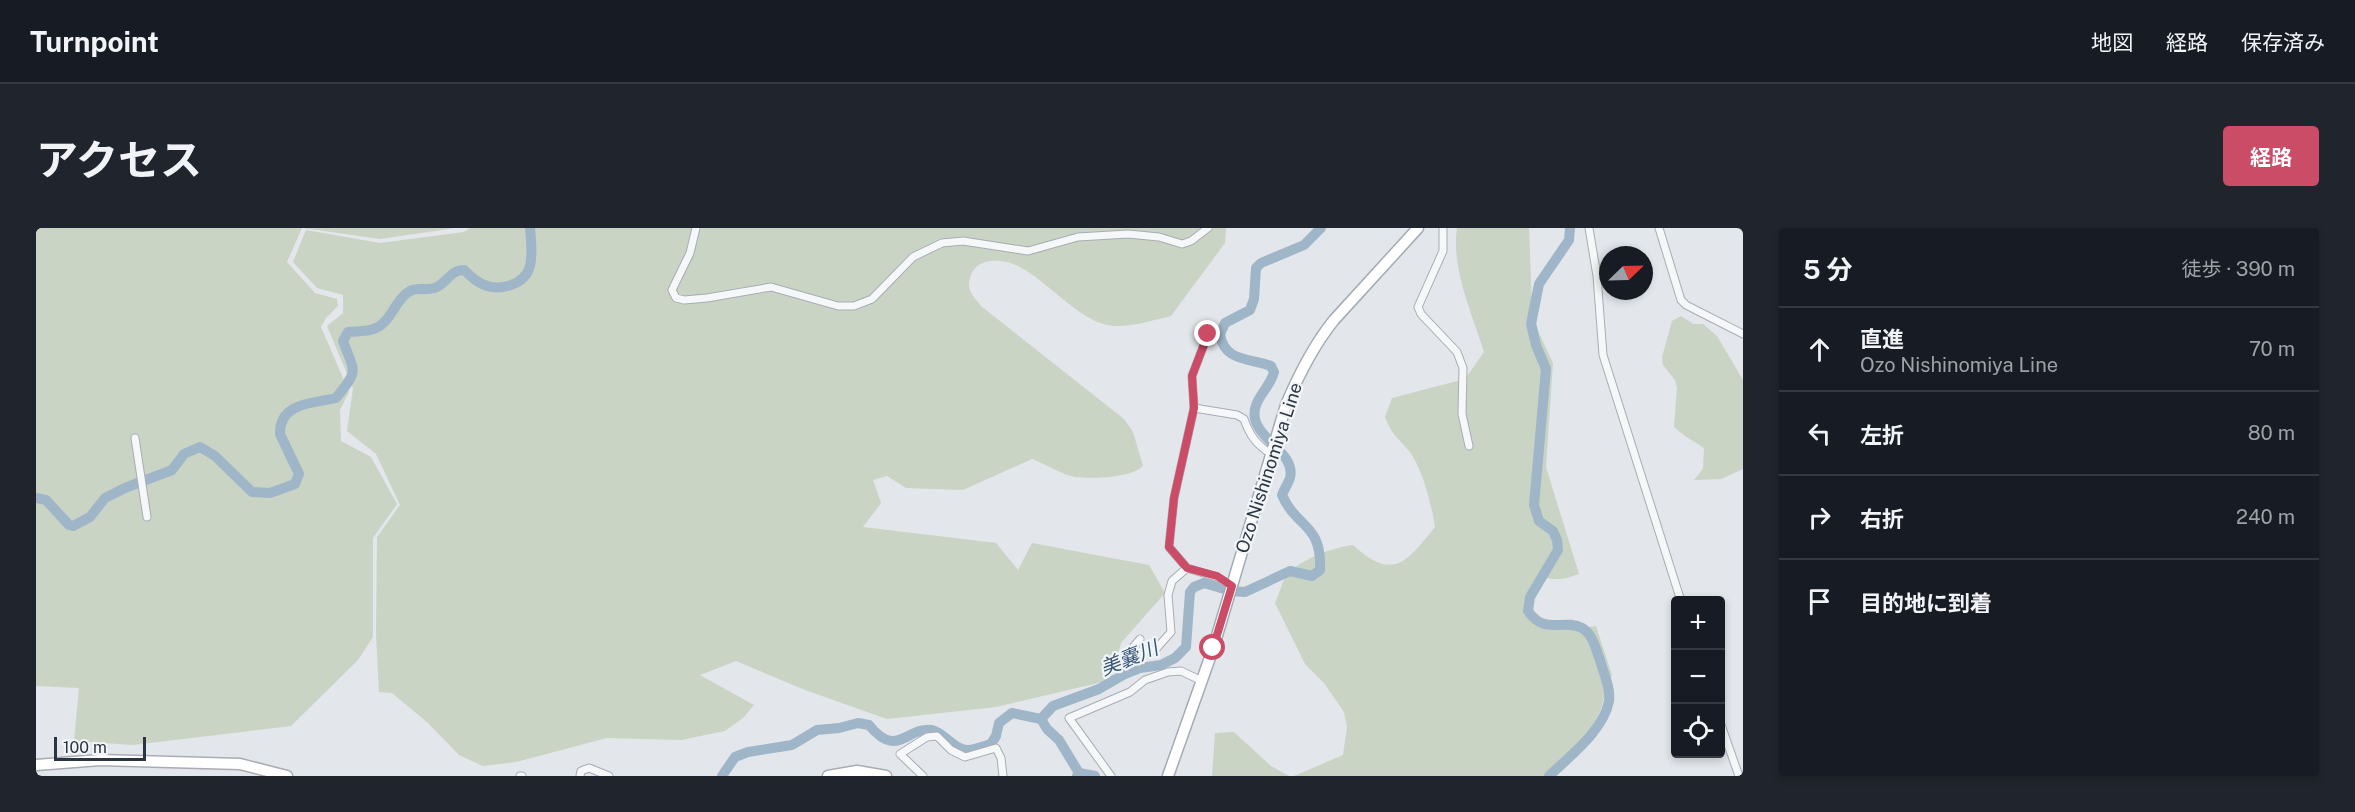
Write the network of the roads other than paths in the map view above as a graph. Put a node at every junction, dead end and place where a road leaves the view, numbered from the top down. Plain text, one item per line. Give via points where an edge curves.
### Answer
1 (696, 228) edge
2 (1208, 228) edge
3 (1418, 228) edge
4 (1443, 228) edge
5 (1589, 228) edge
6 (1659, 228) edge
7 (1208, 334) dead end
8 (1743, 334) edge
9 (1194, 408) junction
10 (135, 438) dead end
11 (1469, 446) dead end
12 (1272, 449) junction
13 (147, 517) dead end
14 (1187, 568) junction
15 (1230, 590) junction
16 (1680, 596) edge
17 (1140, 639) dead end
18 (1202, 681) junction
19 (1725, 736) edge
20 (36, 765) edge
21 (1006, 775) edge
22 (287, 776) edge
23 (580, 776) edge
24 (609, 776) edge
25 (828, 776) edge
26 (886, 776) edge
27 (923, 776) edge
28 (1111, 776) edge
29 (1168, 776) edge
30 (1739, 776) edge

1 - 2 street via 690,253 672,290 676,298 771,287 831,304 854,306 872,299 913,257 942,243 963,241 1028,251 1078,237 1128,234 1182,244
3 - 12 main road, Ozo Nishinomiya Line via 1322,334 1302,368
4 - 11 street via 1440,261 1418,307 1457,352 1464,368 1462,414
5 - 16 street via 1603,355
6 - 8 street via 1681,300
7 - 9 street via 1192,376
9 - 12 street via 1237,415 1244,419 1258,445
9 - 14 street via 1174,498 1169,547
10 - 13 street
12 - 15 main road, Ozo Nishinomiya Line
14 - 15 street via 1217,576
14 - 17 street via 1172,581 1168,596 1170,632 1155,650 1129,652
15 - 18 main road, Ozo Nishinomiya Line
18 - 28 street via 1181,671 1168,672 1069,718
18 - 29 main road, Ozo Nishinomiya Line
19 - 30 street
20 - 22 main road via 100,760 240,764
21 - 27 street via 996,748 965,757 937,736 927,736 900,754
23 - 24 street via 581,771 589,768
25 - 26 main road via 857,771

